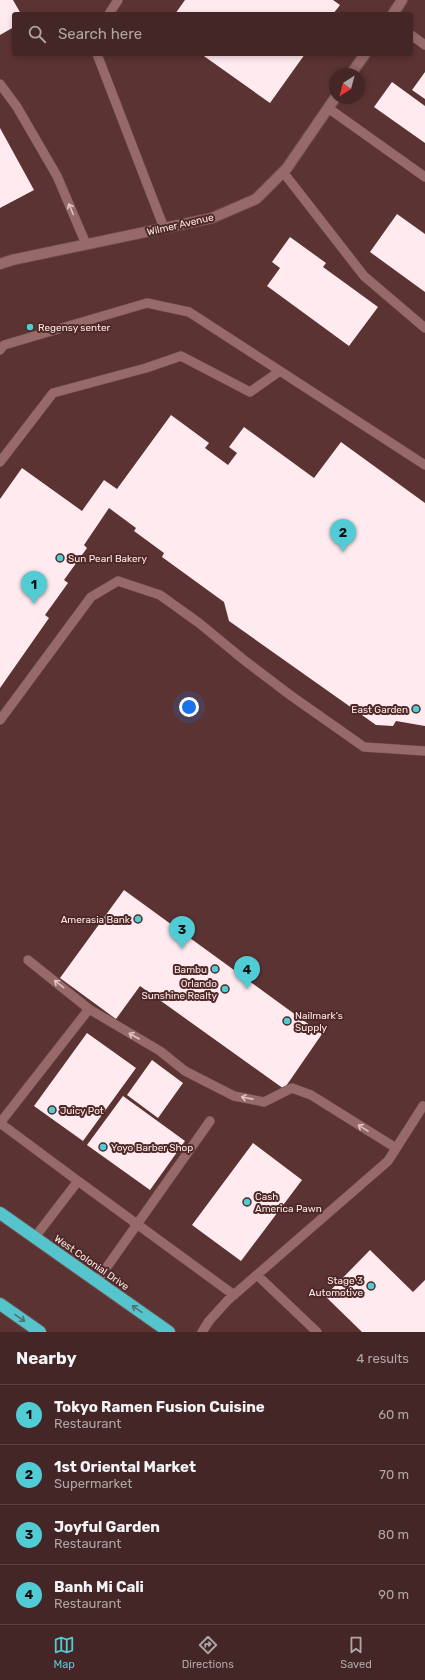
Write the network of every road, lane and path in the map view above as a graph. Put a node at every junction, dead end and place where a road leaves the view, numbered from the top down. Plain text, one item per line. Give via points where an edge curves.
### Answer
1 (118, 0) edge
2 (402, 0) edge
3 (110, 12) edge
4 (393, 12) edge
5 (413, 36) edge
6 (425, 45) edge
7 (98, 56) edge
8 (364, 56) edge
9 (355, 68) edge
10 (0, 84) edge
11 (331, 104) edge
12 (328, 108) junction
13 (283, 172) junction
14 (425, 177) edge
15 (164, 228) junction
16 (86, 244) junction
17 (0, 264) edge
18 (425, 328) edge
19 (0, 350) edge
20 (280, 371) junction
21 (0, 462) edge
22 (425, 465) edge
23 (0, 720) edge
24 (425, 751) edge
25 (28, 960) dead end
26 (89, 1009) junction
27 (424, 1105) edge
28 (210, 1121) dead end
29 (0, 1123) edge
30 (396, 1148) junction
31 (78, 1181) junction
32 (0, 1213) edge
33 (136, 1225) junction
34 (35, 1237) junction
35 (257, 1275) junction
36 (97, 1281) junction
37 (234, 1295) junction
38 (0, 1304) edge
39 (40, 1332) edge
40 (169, 1332) edge
41 (202, 1332) edge
42 (317, 1332) edge

1 - 3 lane
2 - 4 street
5 - 6 lane
7 - 15 lane
8 - 9 street
16 -> 10 lane via 57,176 17,107
11 - 12 street, Wilmer Avenue
12 - 13 street, Wilmer Avenue
12 - 14 lane
13 - 15 street, Wilmer Avenue via 256,199 212,218
13 - 18 lane via 364,276
15 - 16 street, Wilmer Avenue
16 - 17 street, Wilmer Avenue
19 - 20 lane via 4,345 147,303 189,312
20 - 21 lane via 250,392 181,356 53,393
20 - 22 lane
23 - 24 lane via 91,597 118,581 160,595 290,695 364,747
26 -> 25 lane
26 - 29 lane
30 -> 26 lane via 310,1095 292,1088 264,1102 234,1096 185,1071 160,1051
27 - 30 lane
28 - 33 lane
29 - 31 lane
30 - 35 lane via 388,1160
31 - 33 lane
31 - 34 lane
32 - 34 highway, West Colonial Drive
33 - 36 lane
33 - 37 lane
34 - 36 highway, West Colonial Drive
35 - 37 lane
35 - 42 lane
40 -> 36 highway, West Colonial Drive
37 - 41 lane
38 -> 39 highway

